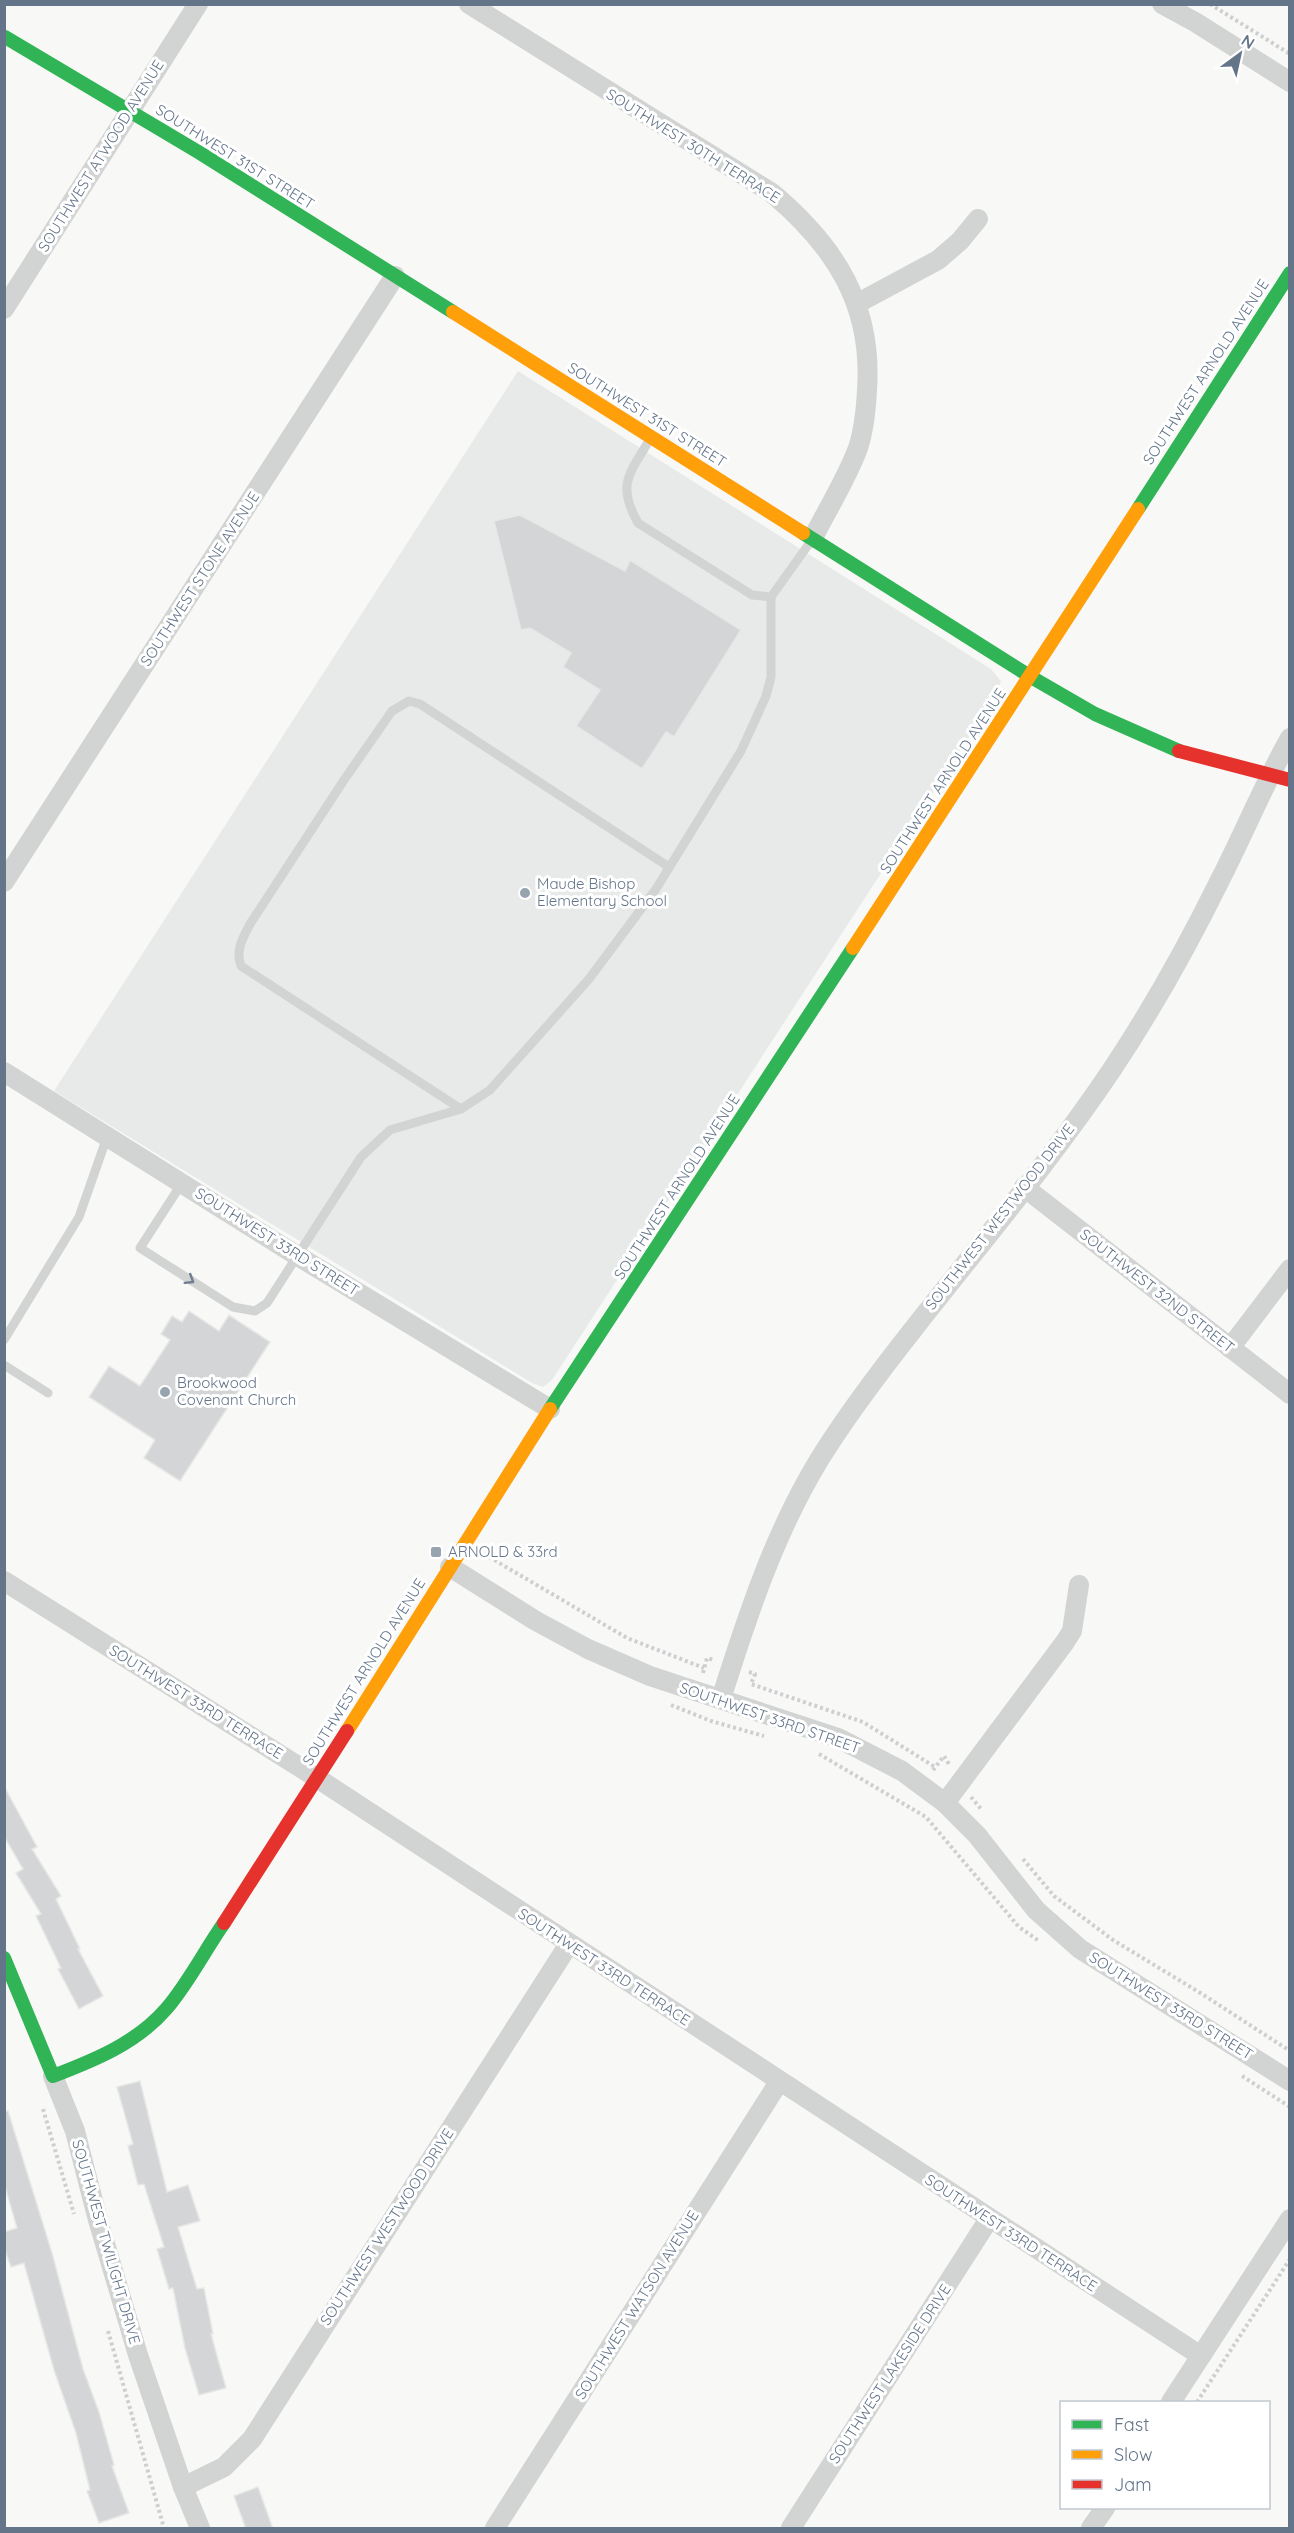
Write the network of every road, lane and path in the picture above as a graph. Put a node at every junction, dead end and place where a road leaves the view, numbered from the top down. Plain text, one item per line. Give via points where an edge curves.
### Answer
1 (198, 4) edge
2 (469, 4) edge
3 (1162, 4) edge
4 (1210, 4) edge
5 (5, 37) edge
6 (1290, 54) edge
7 (1290, 82) edge
8 (129, 111) junction
9 (978, 219) dead end
10 (1290, 273) edge
11 (395, 276) junction
12 (858, 303) junction
13 (4, 309) edge
14 (651, 437) junction
15 (813, 538) junction
16 (771, 597) junction
17 (1031, 677) junction
18 (1290, 738) edge
19 (1270, 773) junction
20 (1290, 780) edge
21 (669, 867) junction
22 (4, 882) edge
23 (4, 1072) edge
24 (462, 1109) junction
25 (107, 1137) junction
26 (182, 1184) junction
27 (1024, 1187) junction
28 (296, 1255) junction
29 (1290, 1269) edge
30 (4, 1340) edge
31 (1230, 1348) junction
32 (4, 1365) edge
33 (48, 1394) dead end
34 (1290, 1394) edge
35 (550, 1409) junction
36 (483, 1554) dead end
37 (450, 1567) junction
38 (4, 1581) edge
39 (1079, 1585) dead end
40 (704, 1668) dead end
41 (721, 1699) junction
42 (670, 1705) dead end
43 (767, 1737) dead end
44 (813, 1749) dead end
45 (931, 1773) dead end
46 (317, 1778) junction
47 (961, 1782) junction
48 (945, 1803) junction
49 (987, 1816) dead end
50 (1017, 1851) dead end
51 (569, 1944) junction
52 (1046, 1946) dead end
53 (4, 1958) edge
54 (1290, 2051) edge
55 (1232, 2070) dead end
56 (53, 2076) junction
57 (1290, 2080) edge
58 (779, 2082) junction
59 (42, 2103) dead end
60 (1290, 2107) edge
61 (989, 2218) junction
62 (1290, 2219) edge
63 (78, 2225) dead end
64 (1290, 2259) edge
65 (107, 2325) dead end
66 (1201, 2356) junction
67 (1173, 2401) edge
68 (1198, 2401) edge
69 (183, 2487) junction
70 (1104, 2509) edge
71 (164, 2529) edge
72 (200, 2529) edge
73 (495, 2529) edge
74 (791, 2529) edge
75 (1092, 2529) edge

1 - 8 street, SOUTHWEST ATWOOD AVENUE
2 - 12 street, SOUTHWEST 30TH TERRACE via 772,194 800,216 823,243 843,271
3 - 7 street
4 - 6 path
5 - 8 street, SOUTHWEST 31ST STREET
8 - 11 street, SOUTHWEST 31ST STREET
8 - 13 street, SOUTHWEST ATWOOD AVENUE
9 - 12 street via 938,260
10 - 17 street, SOUTHWEST ARNOLD AVENUE
11 - 14 street, SOUTHWEST 31ST STREET
11 - 22 street, SOUTHWEST STONE AVENUE
12 - 15 street, SOUTHWEST 30TH TERRACE via 867,348 866,409 858,448
14 - 15 street, SOUTHWEST 31ST STREET
14 - 16 lane via 626,482 628,505 638,523 752,595
15 - 16 lane
15 - 17 street, SOUTHWEST 31ST STREET
16 - 21 lane via 771,677 766,696 741,752
17 - 19 street, SOUTHWEST 31ST STREET via 1095,714 1187,754
17 - 35 street, SOUTHWEST ARNOLD AVENUE
18 - 19 street, SOUTHWEST WESTWOOD DRIVE
19 - 20 street, SOUTHWEST 31ST STREET
19 - 27 street, SOUTHWEST WESTWOOD DRIVE via 1220,881 1171,972 1111,1071
21 - 24 lane via 589,979 490,1090
21 - 24 lane via 420,704 409,701 392,711 250,924 238,948 239,961 241,966
23 - 25 street, SOUTHWEST 33RD STREET
24 - 28 lane via 390,1130 361,1157
25 - 26 street, SOUTHWEST 33RD STREET
25 - 30 lane via 79,1216
26 - 28 street, SOUTHWEST 33RD STREET
26 -> 28 lane via 141,1248 233,1306 255,1311 267,1303
27 - 31 street, SOUTHWEST 32ND STREET
27 - 41 street, SOUTHWEST WESTWOOD DRIVE via 864,1392 819,1461 772,1553
28 - 35 street, SOUTHWEST 33RD STREET
29 - 31 street
31 - 34 street, SOUTHWEST 32ND STREET
32 - 33 lane
35 - 37 street, SOUTHWEST ARNOLD AVENUE
36 - 40 path via 627,1638
37 - 41 street, SOUTHWEST 33RD STREET via 588,1649 651,1676
37 - 46 street, SOUTHWEST ARNOLD AVENUE
38 - 46 street, SOUTHWEST 33RD TERRACE
39 - 47 street via 1072,1631
41 - 48 street, SOUTHWEST 33RD STREET via 838,1738 902,1771
42 - 43 path
44 - 52 path via 926,1817 1019,1927
45 - 47 path via 944,1756
46 - 51 street, SOUTHWEST 33RD TERRACE
46 - 56 street, SOUTHWEST ARNOLD AVENUE via 168,2007 153,2024 114,2051
47 - 48 street
47 - 49 path
48 - 57 street, SOUTHWEST 33RD STREET via 977,1835 1036,1910 1080,1950
50 - 54 path via 1054,1896 1113,1940
51 - 58 street, SOUTHWEST 33RD TERRACE
51 - 69 street, SOUTHWEST WESTWOOD DRIVE via 252,2439 224,2467
53 - 56 street, SOUTHWEST TWILIGHT DRIVE
55 - 60 path
56 - 69 street, SOUTHWEST TWILIGHT DRIVE via 75,2131 138,2355
58 - 61 street, SOUTHWEST 33RD TERRACE
58 - 73 street, SOUTHWEST WATSON AVENUE
59 - 63 path
61 - 66 street, SOUTHWEST 33RD TERRACE
61 - 74 street, SOUTHWEST LAKESIDE DRIVE
62 - 66 street
64 - 68 path
65 - 71 path
66 - 67 street
69 - 72 street, SOUTHWEST TWILIGHT DRIVE
70 - 75 street

